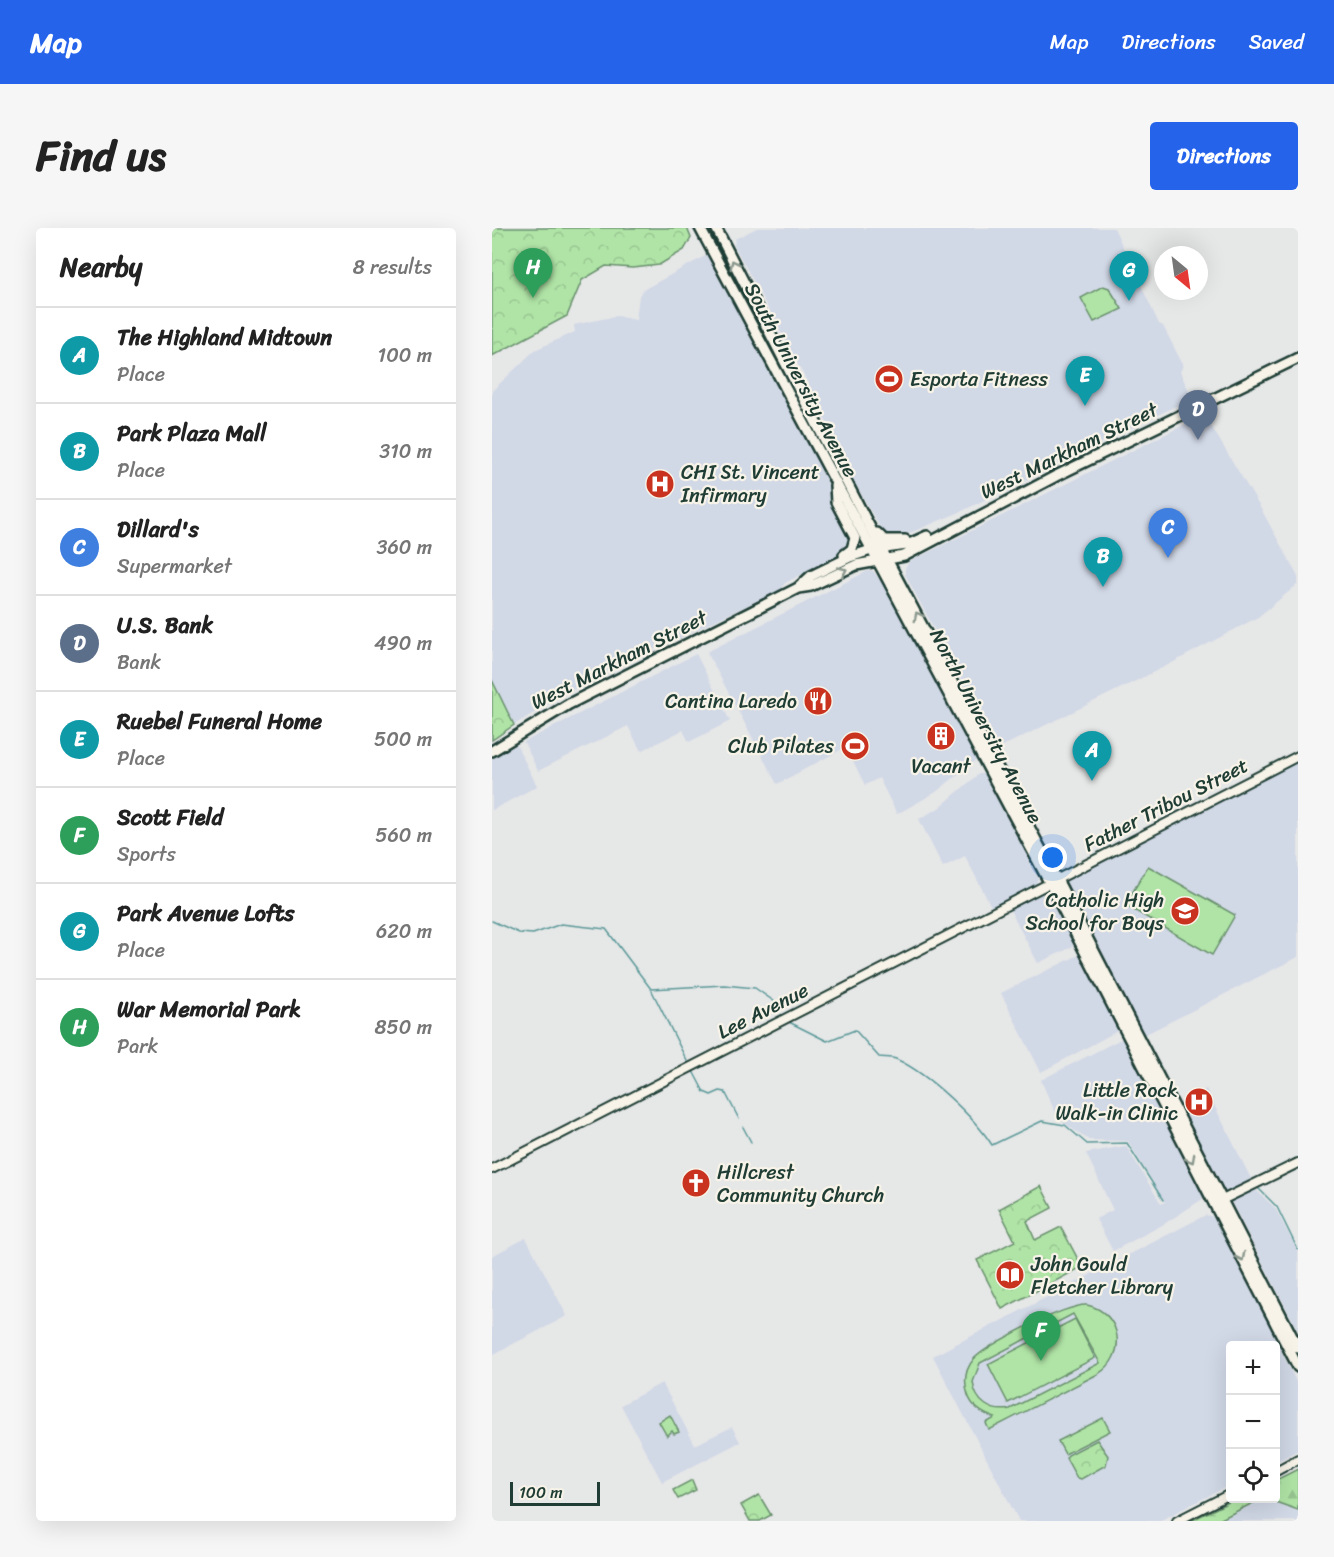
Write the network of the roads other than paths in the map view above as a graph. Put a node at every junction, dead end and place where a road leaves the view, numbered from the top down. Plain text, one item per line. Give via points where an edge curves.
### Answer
1 (700, 228) edge
2 (716, 228) edge
3 (1298, 358) edge
4 (834, 480) junction
5 (867, 523) junction
6 (952, 529) junction
7 (924, 537) junction
8 (882, 549) junction
9 (871, 550) junction
10 (883, 560) junction
11 (811, 576) junction
12 (798, 588) junction
13 (492, 751) edge
14 (1298, 756) edge
15 (1053, 880) junction
16 (1298, 1162) edge
17 (492, 1169) edge
18 (1219, 1202) junction
19 (1298, 1348) edge
20 (1298, 1367) edge
21 (1298, 1459) edge
22 (1280, 1468) edge
23 (1226, 1496) edge
24 (1177, 1521) edge

1 - 4 main road, South University Avenue
5 -> 2 main road, South University Avenue
3 - 6 main road, West Markham Street
4 - 9 main road, South University Avenue
4 - 11 main road via 836,502 855,538 854,544 849,552
5 - 7 main road via 884,540
5 - 8 main road, South University Avenue
6 - 7 main road, West Markham Street
6 - 10 main road, West Markham Street via 904,556
7 - 8 main road, West Markham Street via 901,547
8 - 9 main road, West Markham Street
8 - 10 main road, North University Avenue
9 - 10 main road, North University Avenue
9 - 11 main road, West Markham Street
12 -> 10 main road, West Markham Street via 856,565
10 - 15 main road, North University Avenue
11 - 12 main road, West Markham Street
12 - 13 main road, West Markham Street via 569,704
14 - 15 street, Father Tribou Street
15 - 17 street, Lee Avenue
15 - 18 main road, North University Avenue
16 - 18 street
18 - 19 main road, North University Avenue
18 -> 20 main road, North University Avenue
21 - 22 street
23 - 24 street

